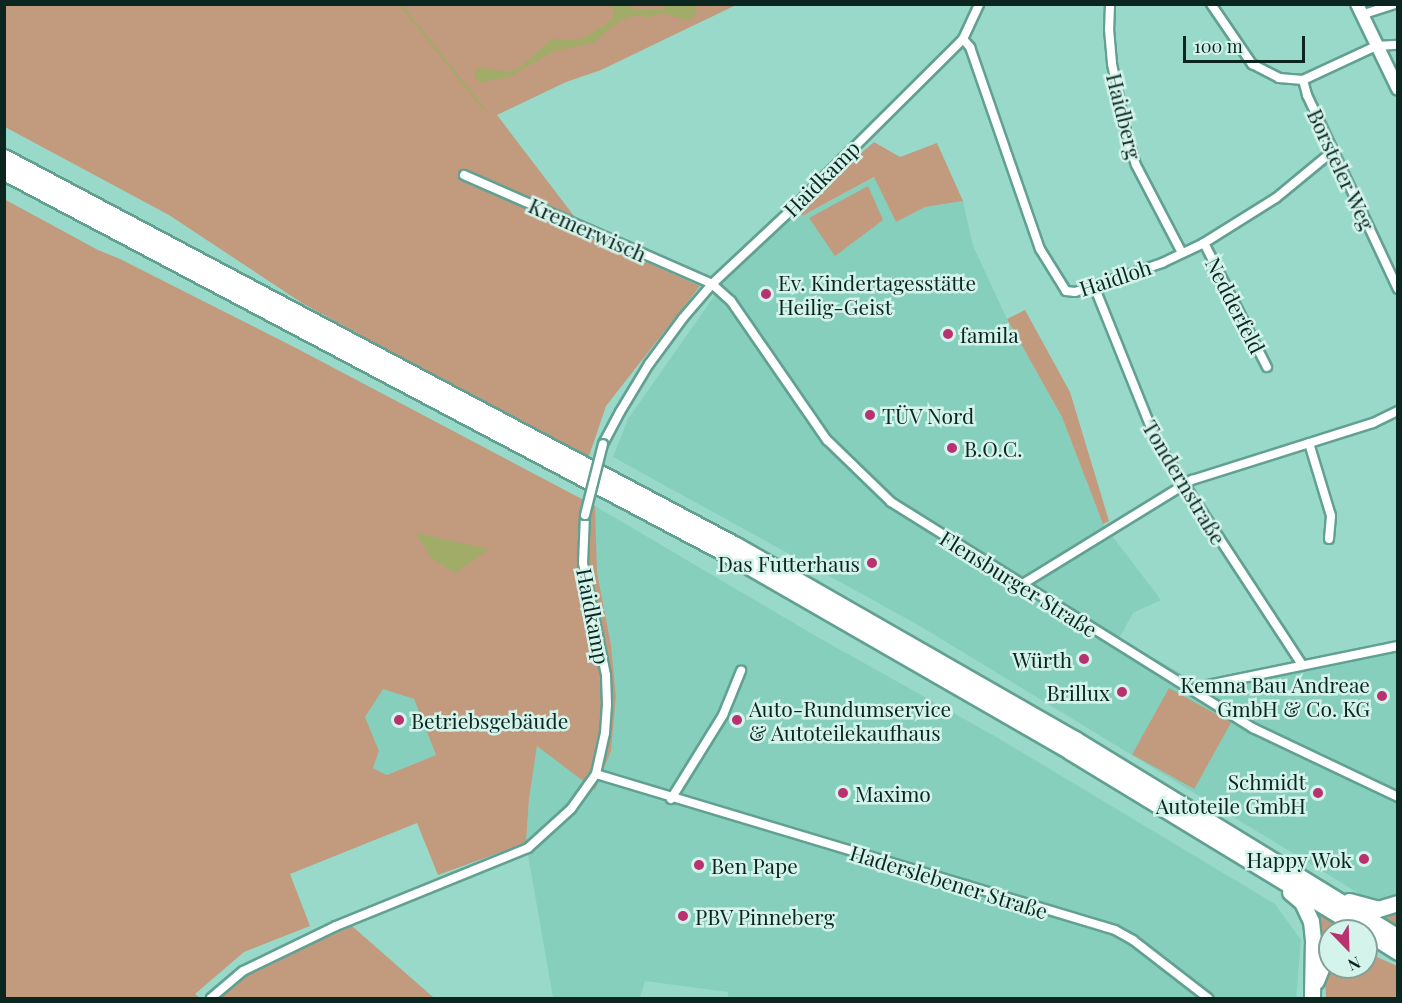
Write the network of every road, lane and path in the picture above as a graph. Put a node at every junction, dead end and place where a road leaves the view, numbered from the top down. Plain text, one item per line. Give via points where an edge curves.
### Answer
1 (979, 4) edge
2 (1110, 4) edge
3 (1211, 4) edge
4 (1395, 4) edge
5 (1359, 10) edge
6 (963, 39) junction
7 (1398, 45) edge
8 (1376, 46) junction
9 (1303, 80) junction
10 (1398, 89) edge
11 (1334, 151) junction
12 (4, 158) edge
13 (4, 172) edge
14 (464, 175) dead end
15 (1204, 243) junction
16 (1182, 253) junction
17 (712, 284) junction
18 (1094, 286) junction
19 (1398, 289) edge
20 (1267, 367) dead end
21 (1398, 411) edge
22 (1309, 443) junction
23 (1183, 485) junction
24 (1329, 539) dead end
25 (1021, 585) junction
26 (1398, 646) edge
27 (1302, 665) junction
28 (741, 671) dead end
29 (1197, 692) junction
30 (596, 774) junction
31 (1398, 797) edge
32 (671, 799) junction
33 (1251, 860) junction
34 (1335, 898) junction
35 (1398, 903) edge
36 (1346, 919) edge
37 (1398, 937) edge
38 (1378, 939) edge
39 (1378, 949) edge
40 (1398, 952) edge
41 (1398, 957) edge
42 (1318, 977) edge
43 (1312, 994) edge
44 (211, 999) edge
45 (1208, 999) edge

1 - 6 street, Haidkamp
2 - 16 street, Haidberg via 1112,64 1127,136 1136,165
3 - 9 street via 1252,64 1279,78
4 - 5 street
5 - 8 main road
6 - 17 street, Haidkamp
6 - 18 street, Haidloh via 970,47 1040,249 1066,291
7 - 8 street
8 - 9 street
8 - 10 main road
9 - 11 street, Borsteler Weg
11 - 15 street, Haidloh via 1276,198
11 - 19 street, Borsteler Weg
12 - 34 highway via 736,545 1075,739
13 - 33 highway via 734,558
14 - 17 street, Kremerwisch
15 - 16 street, Haidloh
15 - 20 street, Nedderfeld
16 - 18 street, Haidloh
17 - 25 street, Flensburger Straße via 731,301 809,418 843,458 891,502
17 - 30 street, Haidkamp, bridge via 649,364 603,444 585,515 583,563 606,675 606,733
18 - 23 street, Tondernstraße via 1139,404
21 - 22 street
22 - 23 street via 1215,471
22 - 24 street via 1331,516
23 - 25 street
23 - 27 street, Tondernstraße
25 - 29 street, Flensburger Straße
26 - 27 street
27 - 29 street via 1208,685
28 - 32 street via 723,715
29 - 31 street, Flensburger Straße via 1253,728
30 - 32 street, Haderslebener Straße
30 - 44 street, Haidkamp via 571,809 528,848 336,926 243,971
32 - 45 street, Haderslebener Straße via 1115,930
33 - 36 highway
33 - 43 highway via 1302,902 1307,911 1313,932
34 - 35 highway via 1378,909
34 - 37 highway
38 - 40 highway
39 - 41 highway
42 - 43 highway

